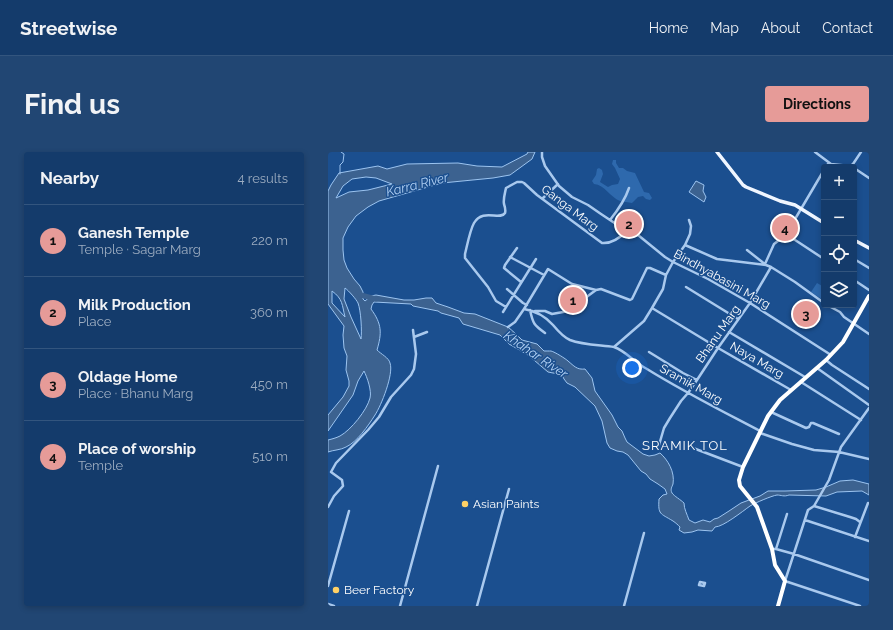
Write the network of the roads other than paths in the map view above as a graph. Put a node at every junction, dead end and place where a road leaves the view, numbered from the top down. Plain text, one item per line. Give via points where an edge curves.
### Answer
1 (542, 152) edge
2 (717, 152) edge
3 (815, 152) edge
4 (861, 152) edge
5 (831, 164) edge
6 (853, 164) edge
7 (857, 170) edge
8 (821, 175) edge
9 (869, 178) edge
10 (558, 184) junction
11 (629, 188) dead end
12 (543, 198) junction
13 (801, 208) junction
14 (610, 220) junction
15 (689, 220) dead end
16 (821, 221) edge
17 (628, 230) junction
18 (787, 234) junction
19 (857, 242) edge
20 (685, 245) junction
21 (517, 248) dead end
22 (869, 248) edge
23 (747, 250) dead end
24 (510, 257) junction
25 (821, 258) edge
26 (536, 259) dead end
27 (857, 261) edge
28 (673, 262) junction
29 (766, 264) junction
30 (771, 267) junction
31 (530, 268) junction
32 (869, 268) edge
33 (544, 275) junction
34 (666, 275) junction
35 (521, 282) junction
36 (857, 282) edge
37 (686, 287) dead end
38 (506, 289) dead end
39 (596, 290) junction
40 (869, 290) edge
41 (514, 295) junction
42 (869, 296) edge
43 (821, 301) edge
44 (750, 303) junction
45 (527, 305) junction
46 (506, 307) junction
47 (652, 308) junction
48 (833, 308) edge
49 (524, 309) junction
50 (530, 310) junction
51 (534, 311) junction
52 (503, 312) dead end
53 (738, 319) junction
54 (853, 324) junction
55 (508, 327) dead end
56 (413, 330) dead end
57 (427, 332) dead end
58 (729, 332) junction
59 (545, 333) dead end
60 (869, 334) edge
61 (414, 337) junction
62 (614, 347) junction
63 (718, 348) junction
64 (649, 352) dead end
65 (831, 355) junction
66 (826, 360) junction
67 (816, 368) junction
68 (805, 377) junction
69 (697, 380) junction
70 (800, 382) junction
71 (869, 389) edge
72 (790, 390) junction
73 (688, 393) junction
74 (869, 405) edge
75 (869, 408) edge
76 (771, 412) junction
77 (861, 420) junction
78 (760, 432) junction
79 (839, 434) dead end
80 (659, 445) dead end
81 (693, 448) dead end
82 (839, 452) junction
83 (869, 459) edge
84 (438, 466) dead end
85 (743, 467) junction
86 (509, 489) dead end
87 (868, 503) dead end
88 (814, 506) junction
89 (328, 507) edge
90 (349, 511) dead end
91 (787, 514) dead end
92 (805, 520) junction
93 (860, 522) junction
94 (644, 533) dead end
95 (855, 537) junction
96 (869, 541) edge
97 (774, 549) junction
98 (794, 554) junction
99 (869, 580) edge
100 (785, 581) junction
101 (328, 586) edge
102 (328, 604) edge
103 (855, 605) edge
104 (334, 606) edge
105 (400, 606) edge
106 (477, 606) edge
107 (624, 606) edge
108 (778, 606) edge
109 (860, 606) edge

1 - 10 street, Bindhyabasini Marg via 545,166
2 - 13 main road via 746,187
3 - 5 street
4 - 6 street
7 - 9 street
8 - 13 street
10 - 12 street
10 - 14 street, Bindhyabasini Marg via 572,197
11 - 14 street
12 - 17 street, Ganga Marg via 602,243 606,244
12 - 46 street, Ganga Marg via 522,182 517,182 506,188 503,215 485,215 474,222 465,258 488,286 496,301
13 - 16 main road
13 - 18 street
14 - 17 street, Bindhyabasini Marg
15 - 20 street via 692,226
17 - 28 street, Bindhyabasini Marg
18 - 25 street
18 - 29 street via 774,244
19 - 22 main road
20 - 28 street
20 - 29 street via 718,259
21 - 24 street
23 - 29 street
24 - 31 street
24 - 35 street via 504,268
26 - 31 street
27 - 32 street
28 - 34 street
28 - 44 street, Bindhyabasini Marg
29 - 30 street
30 - 43 street
30 - 44 street, Bhanu Marg
31 - 33 street
31 - 35 street
33 - 39 street via 548,270 572,284
33 - 45 street
34 - 39 street via 647,268 630,300 601,289
34 - 47 street via 663,289
35 - 41 street
36 - 40 street
37 - 53 street
38 - 41 street
39 - 51 street via 569,310 552,314
41 - 45 street
41 - 46 street
42 - 54 highway
44 - 53 street, Bhanu Marg
44 - 65 street, Bindhyabasini Marg
45 - 49 street
46 - 52 street
47 - 62 street via 644,321
47 - 63 street, Naya Marg
48 - 54 street
49 - 50 street, Sramik Marg
49 - 55 street
50 - 51 street, Sramik Marg
50 - 59 street via 532,320
51 - 62 street, Sramik Marg via 545,317 559,333 570,340
53 - 58 street, Bhanu Marg
54 - 60 street
54 - 65 highway via 844,342
56 - 61 street
57 - 61 street
58 - 63 street, Bhanu Marg
58 - 68 street
61 - 89 street via 416,354 411,375 391,397 379,417 336,464 331,472 342,480 343,486
62 - 73 street, Sramik Marg
63 - 69 street, Bhanu Marg
63 - 72 street, Naya Marg
64 - 69 street
65 - 66 highway
66 - 67 highway
66 - 71 street
67 - 68 highway
67 - 74 street
68 - 70 highway
69 - 73 street, Bhanu Marg
70 - 72 highway
70 - 77 street
72 - 76 highway
73 - 78 street, Sramik Marg
73 - 80 street, Bhanu Marg via 664,428
75 - 77 street
76 - 78 highway
76 - 79 street via 806,428 813,423
77 - 82 street
78 - 82 street, Sramik Marg via 814,450
78 - 85 highway
81 - 85 street
82 - 83 street, Sramik Marg
82 - 88 street via 829,480
84 - 105 street
85 - 97 highway via 740,486 757,507
86 - 106 street
87 - 93 street
88 - 92 street via 808,510
88 - 93 street
90 - 101 street
91 - 97 street
92 - 95 street
92 - 98 street
93 - 95 street
94 - 107 street
95 - 96 street
97 - 98 street
97 - 100 highway via 775,565
98 - 99 street
98 - 100 street
100 - 103 street
100 - 108 highway
102 - 104 street
103 - 109 street

